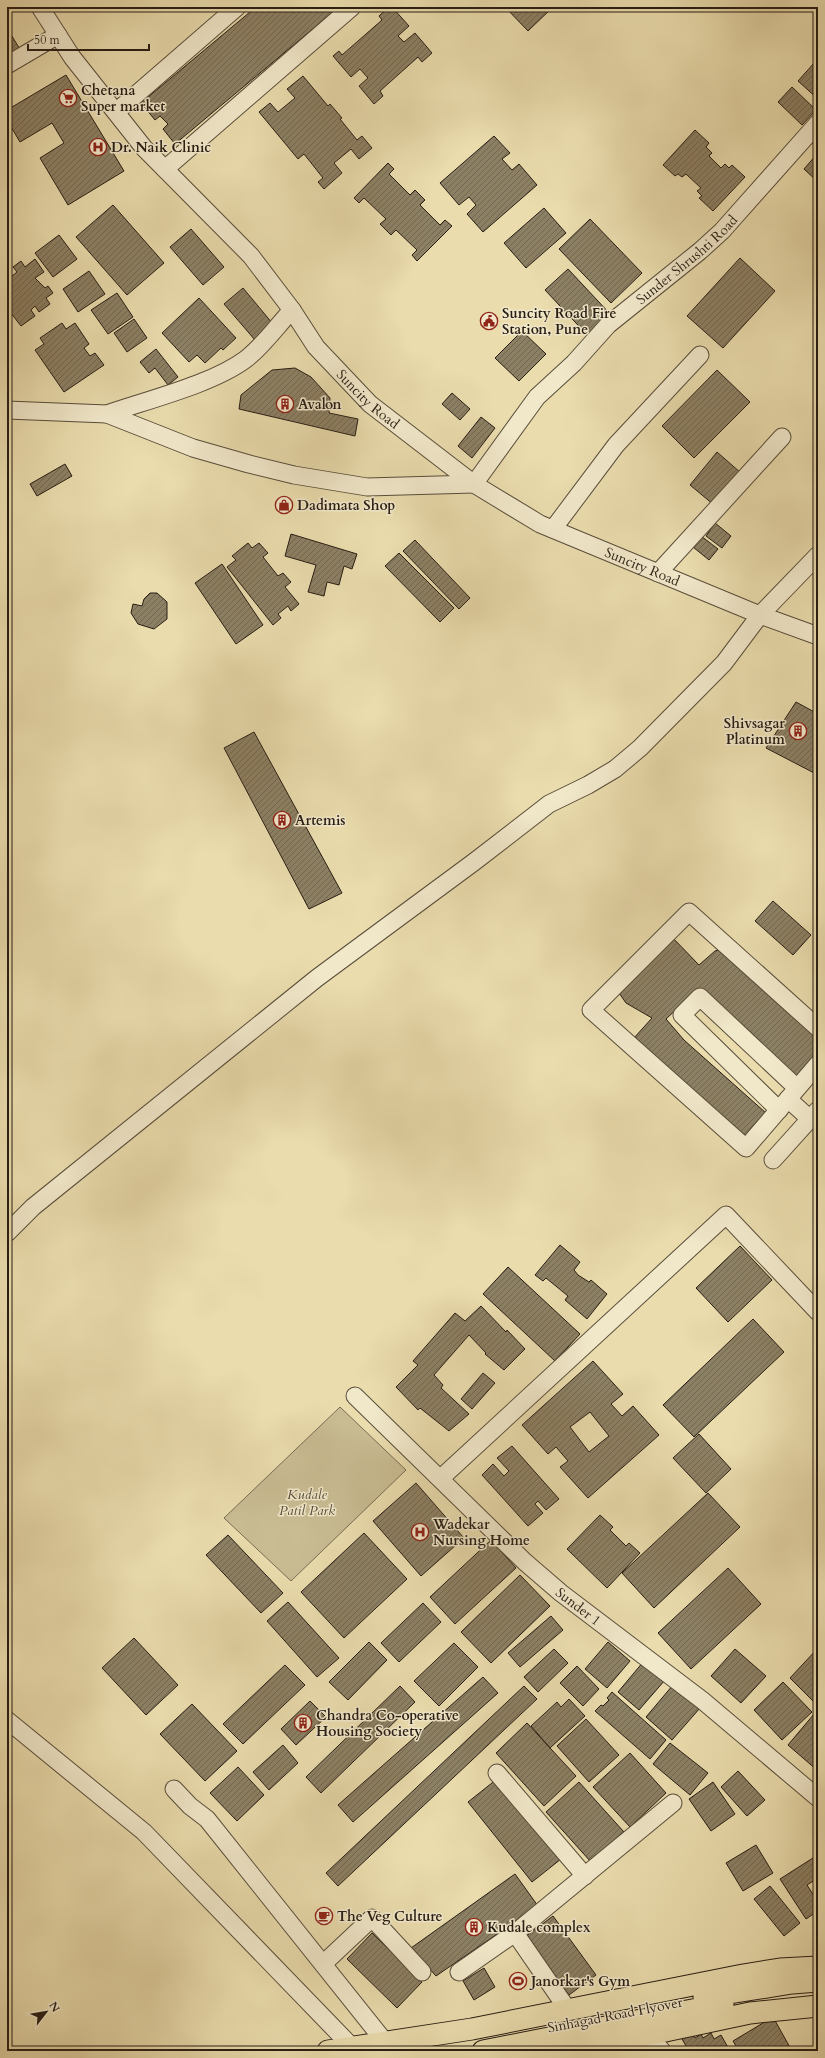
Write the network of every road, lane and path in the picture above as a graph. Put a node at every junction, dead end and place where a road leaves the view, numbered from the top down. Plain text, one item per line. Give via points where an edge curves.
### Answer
1 (40, 7) edge
2 (352, 7) edge
3 (226, 10) edge
4 (58, 35) junction
5 (7, 65) edge
6 (116, 112) junction
7 (818, 123) edge
8 (165, 169) junction
9 (292, 310) junction
10 (700, 354) dead end
11 (7, 410) edge
12 (107, 414) junction
13 (782, 437) dead end
14 (474, 484) junction
15 (553, 529) junction
16 (818, 556) edge
17 (658, 573) junction
18 (760, 615) junction
19 (818, 636) edge
20 (818, 1028) edge
21 (818, 1064) edge
22 (788, 1099) junction
23 (814, 1114) edge
24 (773, 1160) dead end
25 (7, 1233) edge
26 (818, 1312) edge
27 (355, 1396) dead end
28 (440, 1478) junction
29 (7, 1720) edge
30 (496, 1773) dead end
31 (174, 1789) dead end
32 (818, 1798) edge
33 (673, 1803) dead end
34 (585, 1876) junction
35 (515, 1933) junction
36 (323, 1964) junction
37 (818, 1966) edge
38 (422, 1972) dead end
39 (459, 1972) dead end
40 (818, 1981) edge
41 (818, 1990) edge
42 (818, 2006) edge
43 (568, 2010) junction
44 (648, 2034) junction
45 (385, 2042) junction
46 (352, 2049) edge
47 (328, 2051) edge
48 (412, 2051) edge
49 (483, 2051) edge
50 (571, 2051) edge
51 (662, 2051) edge

1 - 4 street, Suncity Road
2 - 8 street
3 - 6 street
4 - 5 street
4 - 6 street, Suncity Road via 72,57
6 - 8 street, Suncity Road via 144,148
7 - 14 street, Sunder Shrushti Road via 722,231 608,325 574,363 537,397
8 - 9 street, Suncity Road via 251,256
9 - 12 street via 246,359 235,366 202,381
9 - 14 street, Suncity Road via 316,347 370,404
10 - 15 street via 616,445
11 - 12 street
12 - 14 street via 193,448 294,475 367,487
13 - 17 street
14 - 15 street, Suncity Road via 540,524
15 - 17 street, Suncity Road
16 - 18 street
17 - 18 street, Suncity Road
18 - 19 street, Suncity Road
18 - 25 street via 724,663 640,748 588,786 549,804 317,978 33,1207
20 - 22 street via 689,912 591,1010 746,1148
21 - 22 street
22 - 22 street via 700,997 682,1015
22 - 23 street
23 - 24 street
26 - 28 street via 726,1215
27 - 28 street, Sunder 1
28 - 32 street, Sunder 1 via 515,1553 561,1593 675,1678
29 - 46 street via 144,1832
30 - 34 street
31 - 36 street via 207,1819
33 - 34 street
34 - 35 street
35 - 39 street
35 - 43 street
36 - 38 street via 372,1918
36 - 45 street
37 - 43 main road via 743,1975
40 - 48 main road, Sinhagad Road Flyover via 716,1995 530,2032
41 - 49 main road, Sinhagad Road Flyover via 776,1993
42 - 44 main road via 750,2013
43 - 45 main road via 472,2029
44 - 50 main road
44 - 51 street
45 - 46 main road
46 - 47 main road

